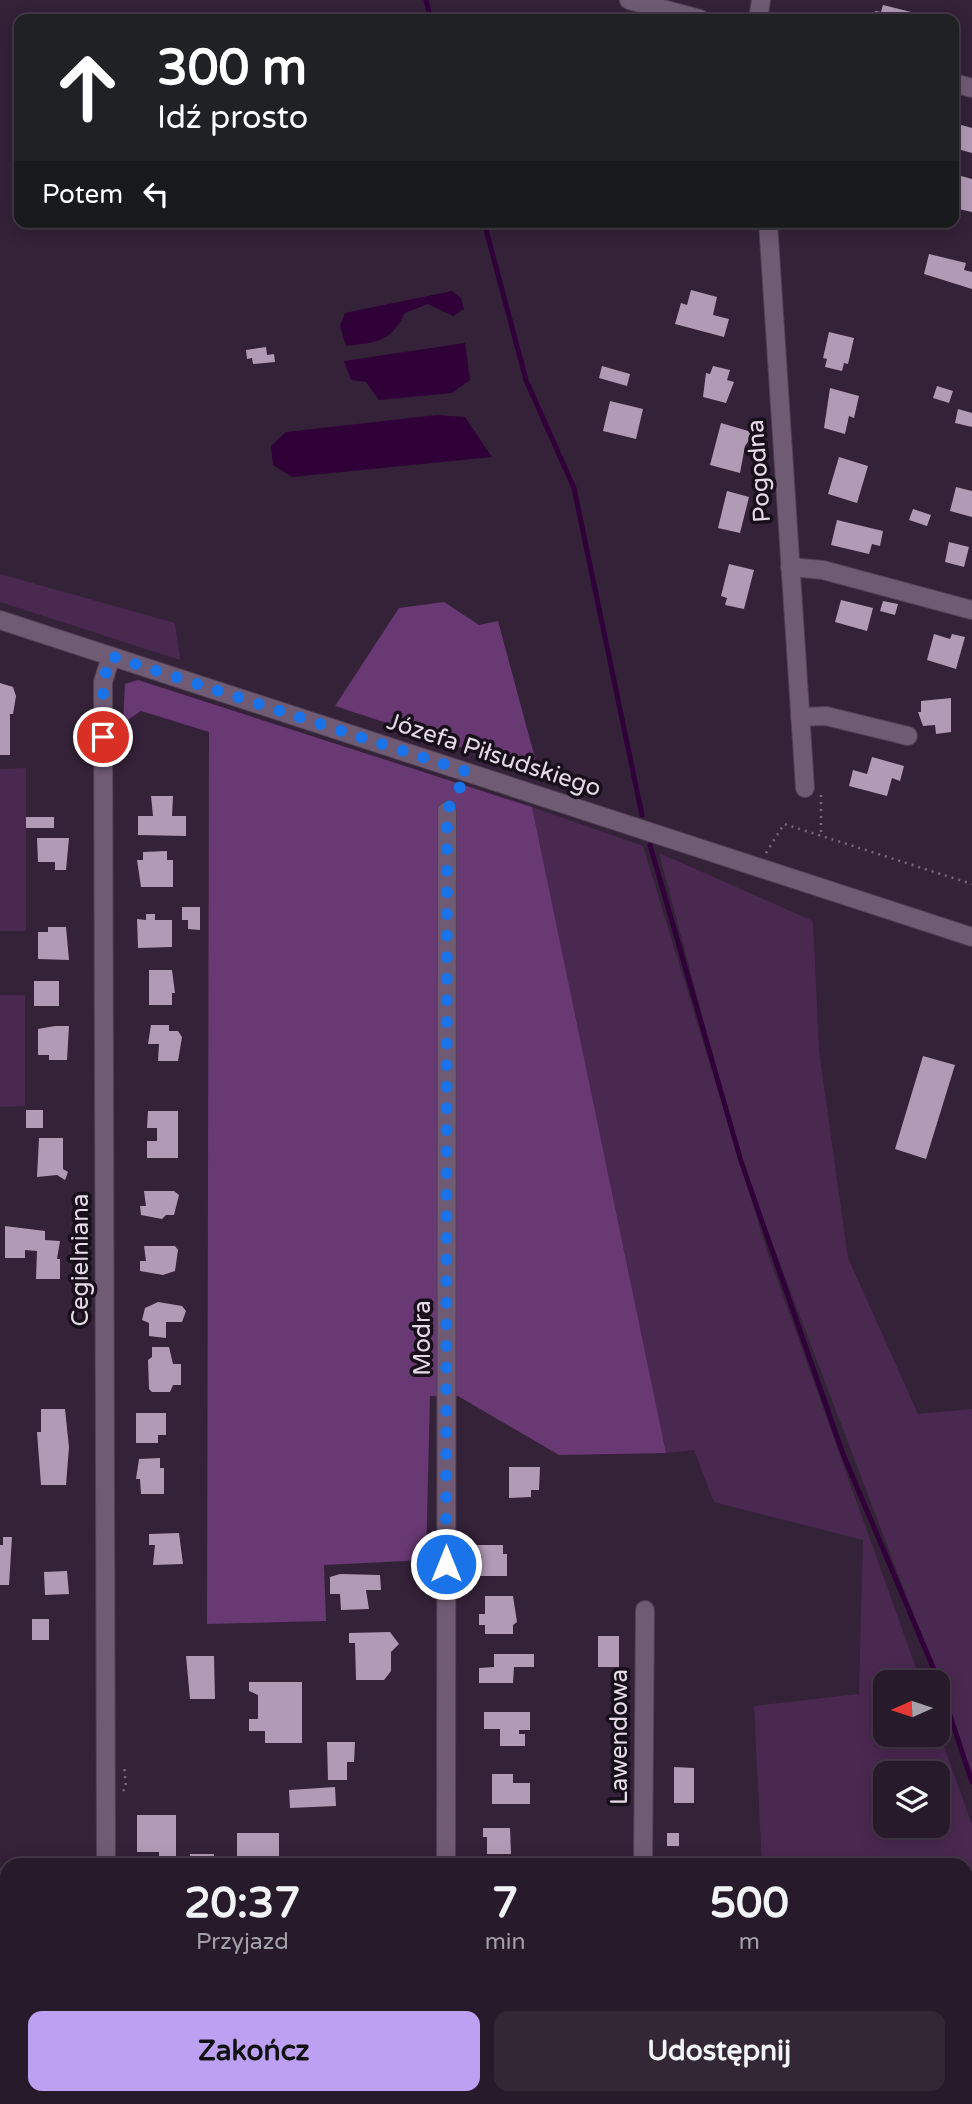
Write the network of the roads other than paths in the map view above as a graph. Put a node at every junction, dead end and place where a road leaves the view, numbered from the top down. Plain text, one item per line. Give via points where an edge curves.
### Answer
1 (629, 0) edge
2 (681, 14) edge
3 (768, 228) edge
4 (790, 567) junction
5 (972, 610) edge
6 (0, 620) edge
7 (111, 656) junction
8 (800, 716) junction
9 (908, 736) dead end
10 (805, 788) dead end
11 (447, 811) dead end
12 (972, 937) edge
13 (645, 1610) dead end
14 (106, 1858) edge
15 (446, 1858) edge
16 (643, 1858) edge

1 - 2 street
3 - 4 street, Pogodna
4 - 5 street via 823,569
4 - 8 street, Pogodna
6 - 7 street, Józefa Piłsudskiego
7 - 12 street, Józefa Piłsudskiego
7 - 14 street, Cegielniana via 103,682
8 - 9 street via 826,716
8 - 10 street, Pogodna
11 - 15 street, Modra
13 - 16 street, Lawendowa

